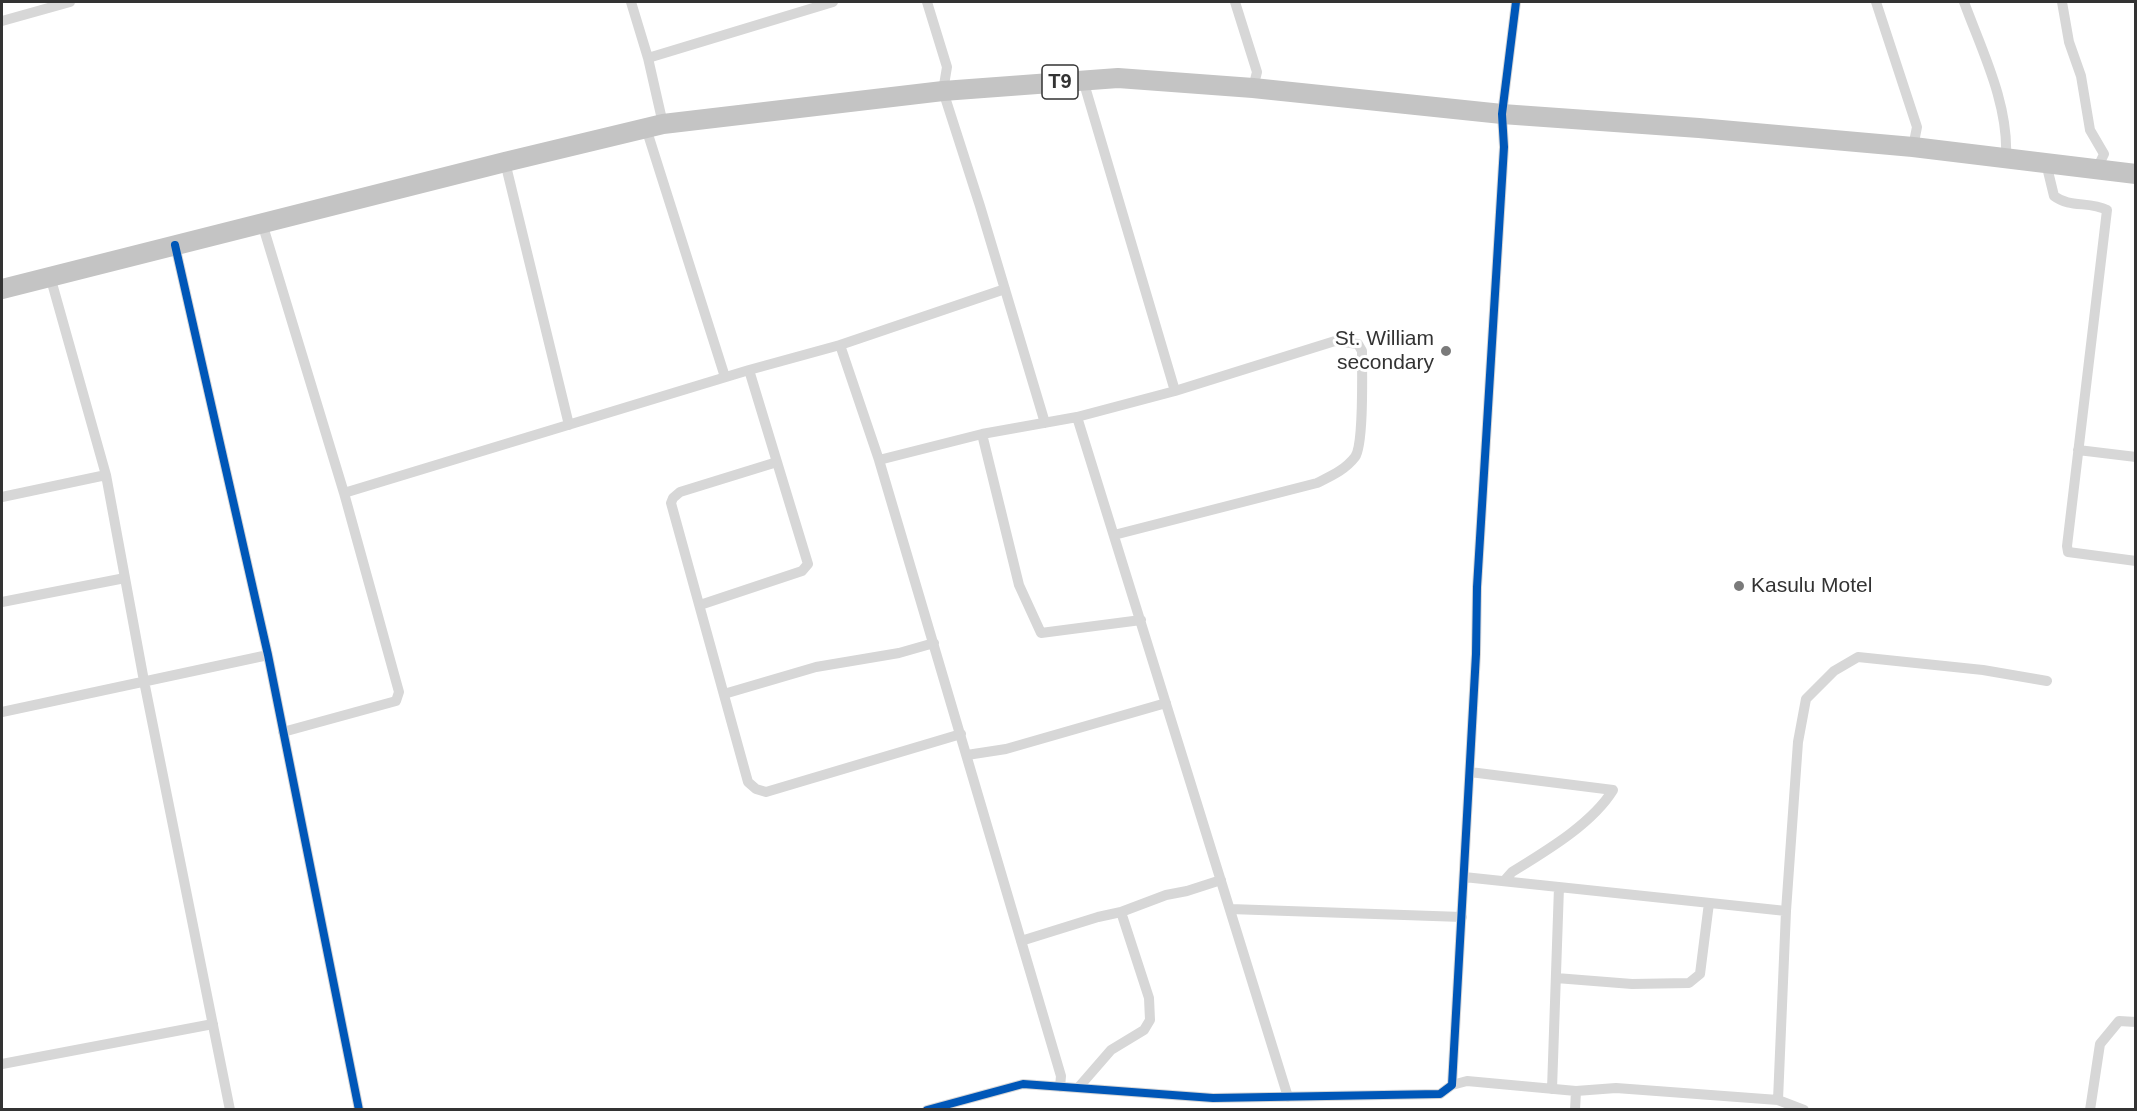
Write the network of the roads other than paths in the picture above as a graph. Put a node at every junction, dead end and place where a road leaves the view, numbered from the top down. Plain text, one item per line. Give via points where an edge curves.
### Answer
1 (70, 2) edge
2 (631, 2) edge
3 (833, 2) edge
4 (927, 2) edge
5 (1235, 2) edge
6 (1516, 2) edge
7 (1876, 2) edge
8 (1964, 2) edge
9 (2061, 2) edge
10 (2, 21) edge
11 (648, 58) junction
12 (1083, 80) junction
13 (1253, 88) junction
14 (943, 91) junction
15 (1502, 114) junction
16 (655, 126) junction
17 (1913, 147) junction
18 (2006, 158) junction
19 (505, 162) junction
20 (2046, 163) junction
21 (2097, 169) junction
22 (2136, 174) edge
23 (262, 223) junction
24 (175, 245) junction
25 (50, 276) junction
26 (2, 289) edge
27 (1005, 289) junction
28 (840, 345) junction
29 (749, 370) junction
30 (725, 377) junction
31 (1175, 391) junction
32 (1077, 417) junction
33 (1045, 423) junction
34 (569, 425) junction
35 (982, 434) junction
36 (2078, 450) junction
37 (2136, 457) edge
38 (879, 460) junction
39 (777, 462) junction
40 (106, 475) junction
41 (344, 493) junction
42 (2, 497) edge
43 (1114, 535) junction
44 (2136, 561) edge
45 (125, 578) junction
46 (2, 602) edge
47 (699, 604) junction
48 (1141, 620) junction
49 (934, 643) junction
50 (268, 655) junction
51 (144, 681) junction
52 (2047, 681) dead end
53 (724, 694) junction
54 (1166, 703) junction
55 (2, 711) edge
56 (283, 732) junction
57 (961, 734) junction
58 (967, 756) junction
59 (1470, 772) junction
60 (1464, 876) junction
61 (1221, 880) junction
62 (1504, 881) junction
63 (1559, 887) junction
64 (1709, 903) junction
65 (1230, 909) junction
66 (1786, 911) junction
67 (1121, 912) junction
68 (1462, 917) junction
69 (1021, 941) junction
70 (1556, 978) junction
71 (2136, 1022) edge
72 (213, 1024) junction
73 (2, 1064) edge
74 (1452, 1084) junction
75 (1060, 1087) junction
76 (1078, 1089) junction
77 (1552, 1089) junction
78 (1576, 1091) junction
79 (1288, 1097) junction
80 (1778, 1100) junction
81 (1213, 1104) edge
82 (230, 1110) edge
83 (359, 1110) edge
84 (927, 1110) edge
85 (1575, 1110) edge
86 (1804, 1110) edge
87 (2090, 1110) edge

1 - 10 street
2 - 11 street
3 - 11 street
4 - 14 street via 947,67
5 - 13 street via 1257,72
6 - 15 street
7 - 17 street via 1917,127
8 - 18 street via 1997,94 2007,137
9 - 21 street via 2081,76 2090,130 2104,154
11 - 16 street
12 - 13 highway, T9 via 1118,78
12 - 14 highway, T9
12 - 31 street
13 - 15 highway, T9
14 - 16 highway, T9
14 - 27 street
15 - 17 highway, T9
15 - 59 street via 1504,147 1477,587
16 - 19 highway, T9
16 - 30 street
17 - 18 highway, T9
18 - 20 highway, T9
19 - 23 highway, T9
19 - 34 street
20 - 21 highway, T9
20 - 36 street via 2054,196 2064,203 2097,205 2106,210
21 - 22 highway, T9
23 - 24 highway, T9
23 - 41 street
24 - 25 highway, T9
24 - 50 street
25 - 26 highway, T9
25 - 40 street
27 - 28 street
27 - 33 street
28 - 29 street
28 - 38 street
29 - 30 street
29 - 39 street
30 - 34 street
31 - 32 street
31 - 43 street via 1335,341 1358,344 1362,351 1356,455 1342,470 1317,483
32 - 33 street
32 - 43 street
33 - 35 street
34 - 41 street
35 - 38 street
35 - 48 street via 1019,585 1041,633
36 - 37 street
36 - 44 street via 2068,552
38 - 49 street
39 - 47 street via 681,492 670,503
39 - 47 street via 808,564 802,571
40 - 42 street
40 - 45 street
41 - 56 street via 399,692 396,701
43 - 48 street
45 - 46 street
45 - 51 street
47 - 53 street
48 - 54 street
49 - 53 street via 816,667
49 - 57 street
50 - 51 street
50 - 56 street
51 - 55 street
51 - 72 street
52 - 66 street via 1858,657 1834,671 1806,699 1798,742
53 - 57 street via 748,782 766,792
54 - 58 street via 1006,749
54 - 61 street
56 - 83 street
57 - 58 street
58 - 69 street
59 - 60 street
59 - 62 street via 1613,790 1604,805
60 - 62 street
60 - 68 street
61 - 65 street
61 - 67 street via 1166,894
62 - 63 street
63 - 64 street
63 - 70 street
64 - 66 street
64 - 70 street via 1700,974 1689,983 1632,984
65 - 68 street
65 - 79 street
66 - 80 street
67 - 69 street
67 - 76 street via 1149,998 1150,1020 1144,1030 1111,1050
68 - 74 street
69 - 75 street
70 - 77 street
71 - 87 street via 2119,1021 2100,1044
72 - 73 street
72 - 82 street
74 - 77 street via 1467,1081
74 - 79 street via 1440,1094
75 - 76 street
75 - 84 street via 1023,1084
76 - 81 street
77 - 78 street
78 - 80 street via 1616,1088
78 - 85 street
79 - 81 street
80 - 86 street

